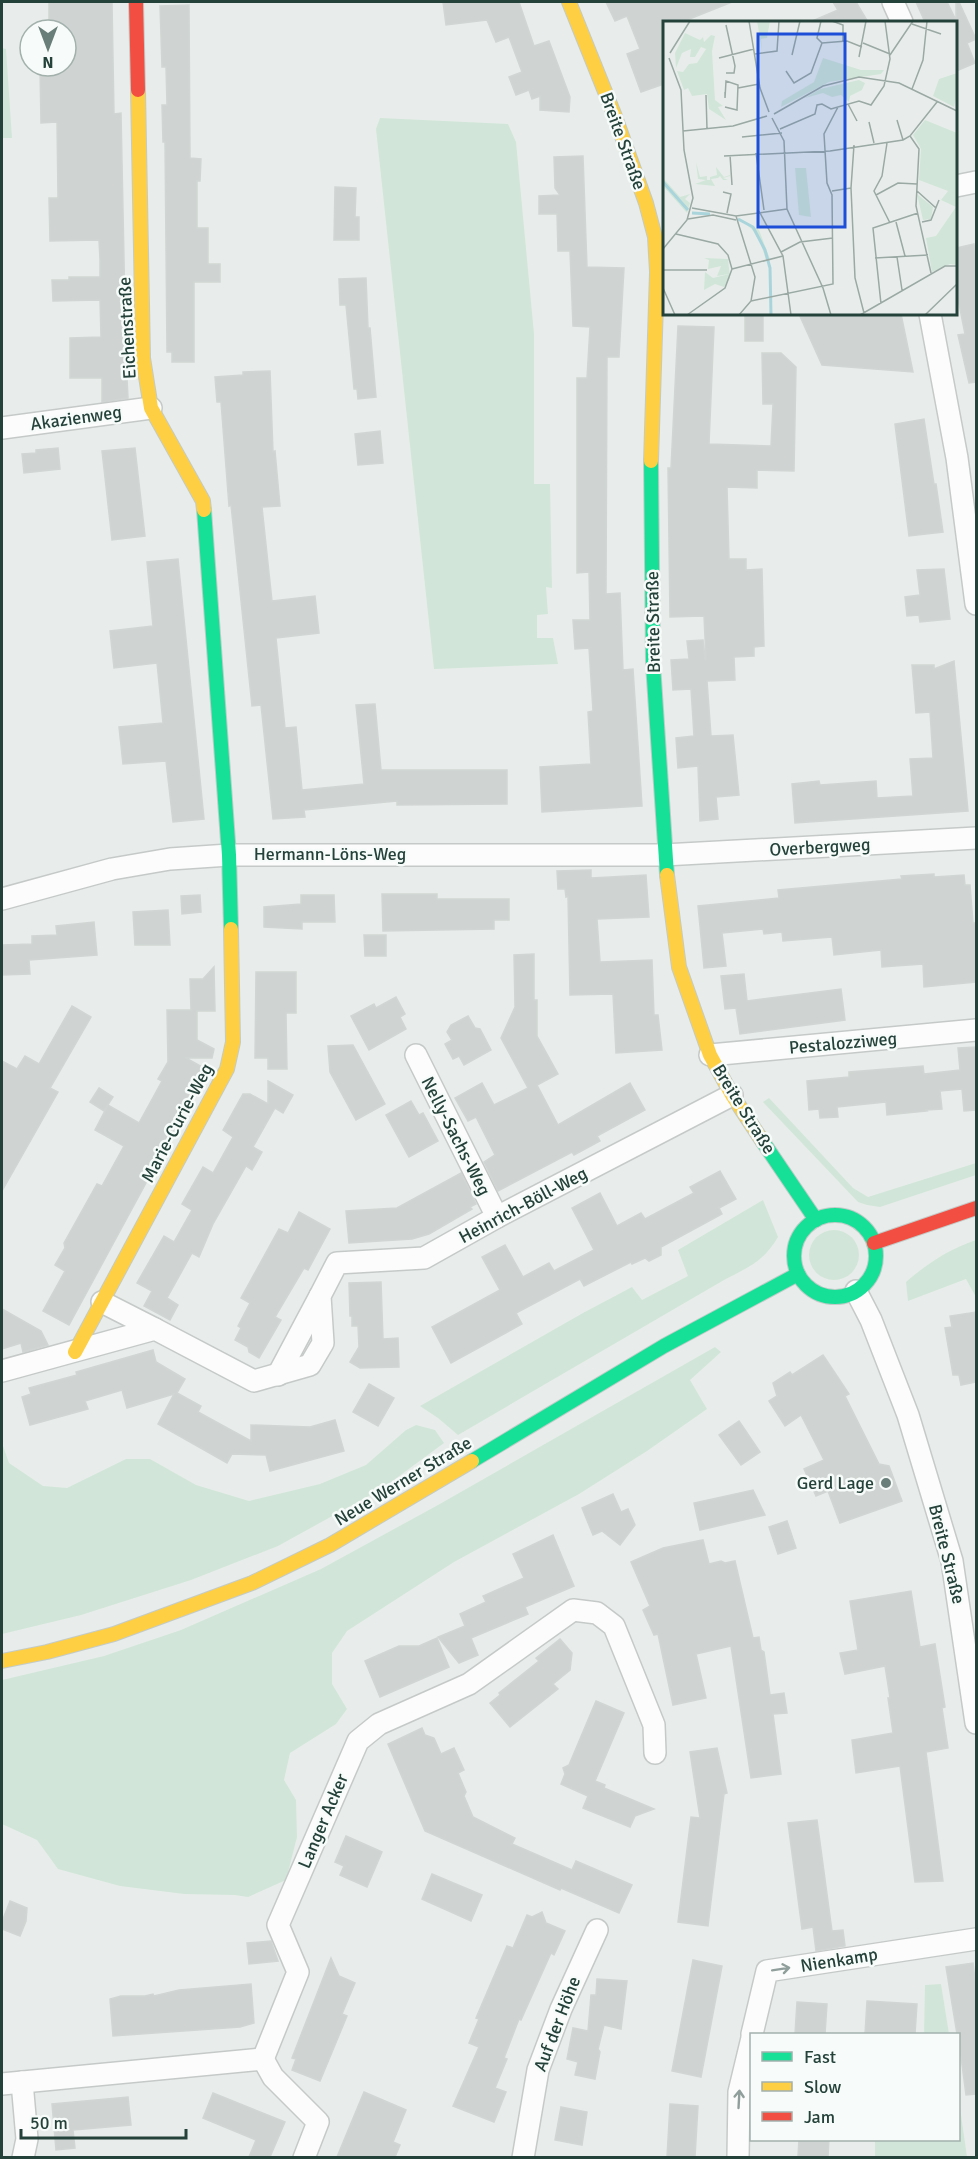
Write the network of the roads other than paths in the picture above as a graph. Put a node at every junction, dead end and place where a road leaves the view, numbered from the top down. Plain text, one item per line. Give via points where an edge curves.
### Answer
1 (136, 2) edge
2 (569, 2) edge
3 (893, 2) edge
4 (902, 21) edge
5 (655, 203) edge
6 (930, 315) edge
7 (151, 408) junction
8 (2, 428) edge
9 (976, 604) edge
10 (976, 838) edge
11 (229, 855) junction
12 (664, 855) junction
13 (2, 899) edge
14 (976, 1030) edge
15 (416, 1055) dead end
16 (711, 1055) junction
17 (732, 1095) junction
18 (976, 1208) edge
19 (497, 1217) junction
20 (816, 1220) junction
21 (873, 1243) junction
22 (798, 1274) junction
23 (856, 1291) junction
24 (102, 1302) junction
25 (155, 1329) junction
26 (75, 1352) junction
27 (2, 1371) edge
28 (968, 1598) edge
29 (2, 1661) edge
30 (976, 1723) edge
31 (656, 1753) dead end
32 (597, 1930) dead end
33 (976, 1939) edge
34 (753, 2033) edge
35 (750, 2045) edge
36 (263, 2059) junction
37 (12, 2083) edge
38 (23, 2157) edge
39 (304, 2157) edge
40 (523, 2157) edge
41 (738, 2157) edge

1 - 7 street, Eichenstraße via 143,358
2 - 5 street, Breite Straße
3 - 4 street
5 - 12 street, Breite Straße via 652,616
6 - 9 street via 957,458
7 - 8 street, Akazienweg
7 - 11 street, Eichenstraße via 203,501
10 - 12 street, Overbergweg
11 - 12 street, Hermann-Löns-Weg
11 - 13 street, Hermann-Löns-Weg via 112,868
11 - 24 street, Marie-Curie-Weg via 233,1042 227,1069
12 - 16 street, Breite Straße via 679,967
14 - 16 street, Pestalozziweg
15 - 19 street, Nelly-Sachs-Weg
16 - 17 street, Breite Straße
17 - 19 street, Heinrich-Böll-Weg
17 - 20 street, Breite Straße
18 - 21 street
19 - 25 street, Heinrich-Böll-Weg via 424,1258 337,1263 320,1296 323,1343 310,1365 254,1381
20 - 21 street via 839,1215 850,1218 868,1233
20 - 22 street via 796,1243
21 - 23 street via 873,1270
22 - 23 street via 804,1283 823,1295 834,1297
22 - 29 street, Neue Werner Straße via 664,1346 330,1545 252,1583 114,1634
23 - 28 street, Breite Straße via 908,1416 952,1561
24 - 25 street, Heinrich-Böll-Weg
24 - 26 street, Marie-Curie-Weg
25 - 26 street
26 - 27 street
28 - 30 street, Breite Straße
31 - 36 street, Langer Acker via 654,1725 614,1626 597,1613 573,1610 469,1684 379,1724 358,1742 278,1925 298,1972
32 - 40 street, Auf der Höhe via 538,2070
34 -> 33 street, Nienkamp via 767,1971
41 -> 35 street, Nienkamp via 739,2092
36 - 37 street
36 - 39 street via 273,2077 318,2122
37 - 38 street via 27,2139

